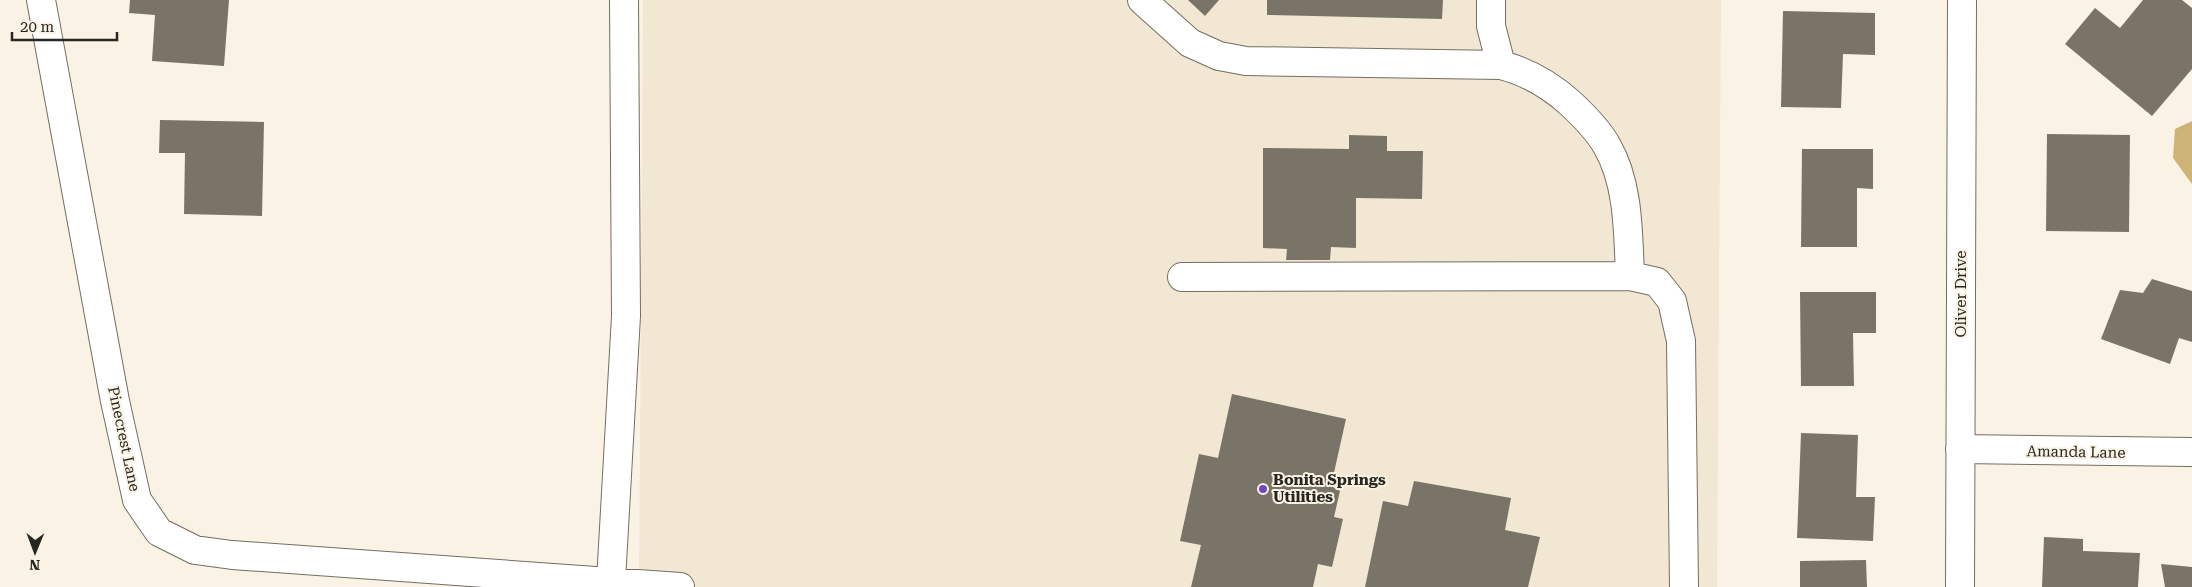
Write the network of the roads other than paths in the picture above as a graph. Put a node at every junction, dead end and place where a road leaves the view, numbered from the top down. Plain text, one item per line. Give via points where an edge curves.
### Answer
1 (41, 0) edge
2 (624, 0) edge
3 (1142, 0) edge
4 (1491, 0) edge
5 (1962, 0) edge
6 (1501, 65) junction
7 (1630, 276) junction
8 (1182, 277) dead end
9 (1960, 449) junction
10 (2192, 452) edge
11 (611, 582) junction
12 (680, 587) edge
13 (1684, 587) edge
14 (1960, 587) edge

1 - 11 street, Pinecrest Lane via 115,401 137,500 159,532 195,550 232,555
2 - 11 street via 626,316
3 - 6 street via 1190,43 1228,58 1246,61
4 - 6 street via 1491,26
5 - 9 street, Oliver Drive
6 - 7 street via 1523,71 1559,93 1582,114 1607,146 1625,199
7 - 8 street
7 - 13 street via 1657,282 1672,302 1681,341
9 - 10 street, Amanda Lane
9 - 14 street, Oliver Drive
11 - 12 street, Pinecrest Lane

